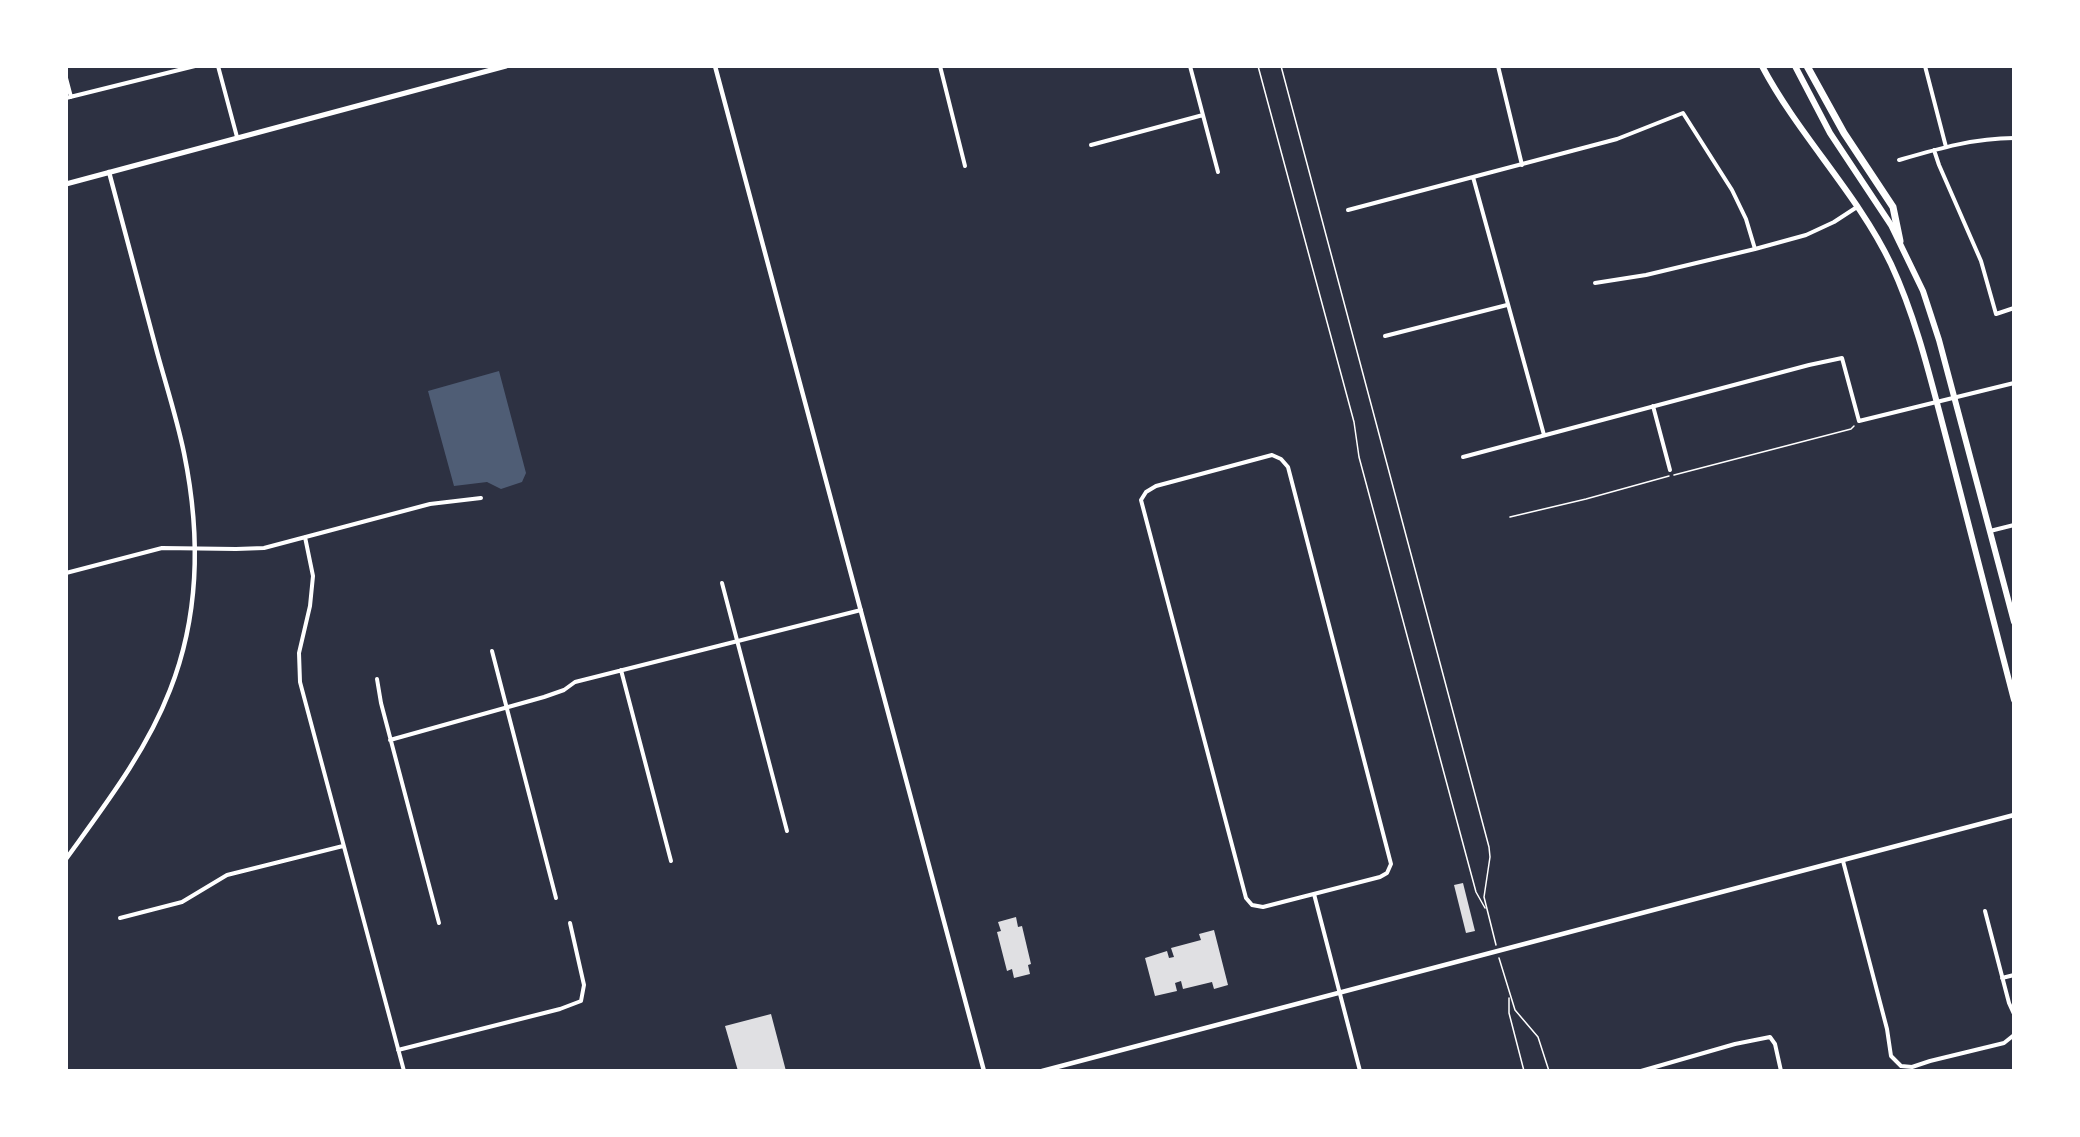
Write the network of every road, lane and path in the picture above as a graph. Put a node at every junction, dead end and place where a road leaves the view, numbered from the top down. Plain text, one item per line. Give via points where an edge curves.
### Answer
1 (195, 66) edge
2 (218, 66) edge
3 (506, 66) edge
4 (716, 66) edge
5 (940, 66) edge
6 (1190, 66) edge
7 (1258, 66) edge
8 (1281, 66) edge
9 (1497, 66) edge
10 (1762, 66) edge
11 (1795, 66) edge
12 (1807, 66) edge
13 (1925, 66) edge
14 (66, 78) edge
15 (68, 97) edge
16 (1203, 115) junction
17 (237, 137) junction
18 (2014, 138) edge
19 (1092, 145) dead end
20 (1946, 147) junction
21 (1934, 150) junction
22 (1899, 160) dead end
23 (1522, 165) junction
24 (965, 166) dead end
25 (109, 172) junction
26 (1218, 172) dead end
27 (1473, 177) junction
28 (66, 184) edge
29 (1857, 207) junction
30 (1348, 210) dead end
31 (1900, 241) junction
32 (1755, 249) junction
33 (1595, 283) dead end
34 (1507, 305) junction
35 (2014, 308) edge
36 (1385, 336) dead end
37 (2014, 383) edge
38 (1954, 397) junction
39 (1936, 401) junction
40 (1653, 406) junction
41 (1859, 421) junction
42 (1544, 435) junction
43 (1463, 457) dead end
44 (1670, 470) dead end
45 (481, 498) dead end
46 (1510, 517) dead end
47 (2014, 525) edge
48 (1990, 531) junction
49 (305, 537) junction
50 (196, 548) junction
51 (66, 573) edge
52 (722, 582) dead end
53 (861, 610) junction
54 (2014, 622) edge
55 (738, 641) junction
56 (492, 651) dead end
57 (621, 670) junction
58 (377, 679) dead end
59 (2014, 700) edge
60 (506, 708) junction
61 (390, 740) junction
62 (2014, 815) edge
63 (787, 831) dead end
64 (343, 846) junction
65 (66, 859) edge
66 (670, 861) dead end
67 (1843, 861) junction
68 (1314, 894) junction
69 (556, 898) dead end
70 (1985, 911) dead end
71 (120, 918) dead end
72 (439, 923) dead end
73 (570, 923) dead end
74 (2014, 975) edge
75 (2002, 978) junction
76 (1340, 992) junction
77 (2014, 1014) edge
78 (2014, 1035) edge
79 (398, 1050) junction
80 (404, 1071) edge
81 (984, 1071) edge
82 (1042, 1071) edge
83 (1360, 1071) edge
84 (1524, 1071) edge
85 (1549, 1071) edge
86 (1641, 1071) edge
87 (1781, 1071) edge

1 - 15 street
2 - 17 street
3 - 17 main road
4 - 53 street
5 - 24 street
6 - 16 street
7 - 8 path via 1476,892 1487,911 1484,897 1489,847
9 - 23 street
10 - 29 main road
11 - 31 main road via 1830,133
12 - 31 highway via 1844,133 1893,207
13 - 20 street
14 - 15 street
16 - 19 street
16 - 26 street
17 - 25 main road
18 - 20 street via 1990,138
20 - 21 street
21 - 22 street
21 - 35 street via 1981,261 1996,314
23 - 27 street
23 - 32 street via 1617,139 1683,113 1732,190
25 - 28 main road
25 - 50 street via 184,452
27 - 30 street
27 - 34 street
29 - 32 street via 1806,235
29 - 39 main road via 1904,294
31 - 38 main road via 1930,311
32 - 33 street
34 - 36 street
34 - 42 street
37 - 38 street
38 - 39 street
38 - 48 main road
39 - 41 street
39 - 59 main road
40 - 41 street via 1842,358
40 - 42 street
40 - 44 street
41 - 46 path via 1851,429
42 - 43 street
45 - 49 street via 430,504
47 - 48 street
48 - 54 main road
49 - 50 street via 264,548
49 - 64 street via 313,583 299,653 300,682
50 - 51 street via 162,548
50 - 65 street via 186,638 171,689 142,750
52 - 55 street
53 - 55 street
53 - 81 street
55 - 57 street
55 - 63 street
56 - 60 street
57 - 60 street via 575,682 564,690
57 - 66 street
58 - 61 street
60 - 61 street
60 - 69 street
61 - 72 street
62 - 67 street
64 - 71 street via 227,875 182,902
64 - 79 street
67 - 76 street
67 - 78 street via 1891,1056 1901,1066 1912,1067 2004,1043
68 - 68 street via 1380,877 1391,868 1391,860 1288,467 1272,455 1155,486 1141,500 1246,898 1252,905 1263,907
68 - 76 street
70 - 75 street
73 - 79 street via 584,985 581,1001 560,1010
74 - 75 street
75 - 77 street
76 - 82 street
76 - 83 street
79 - 80 street
84 - 85 path via 1509,1014 1509,997 1538,1037
86 - 87 street via 1770,1037

